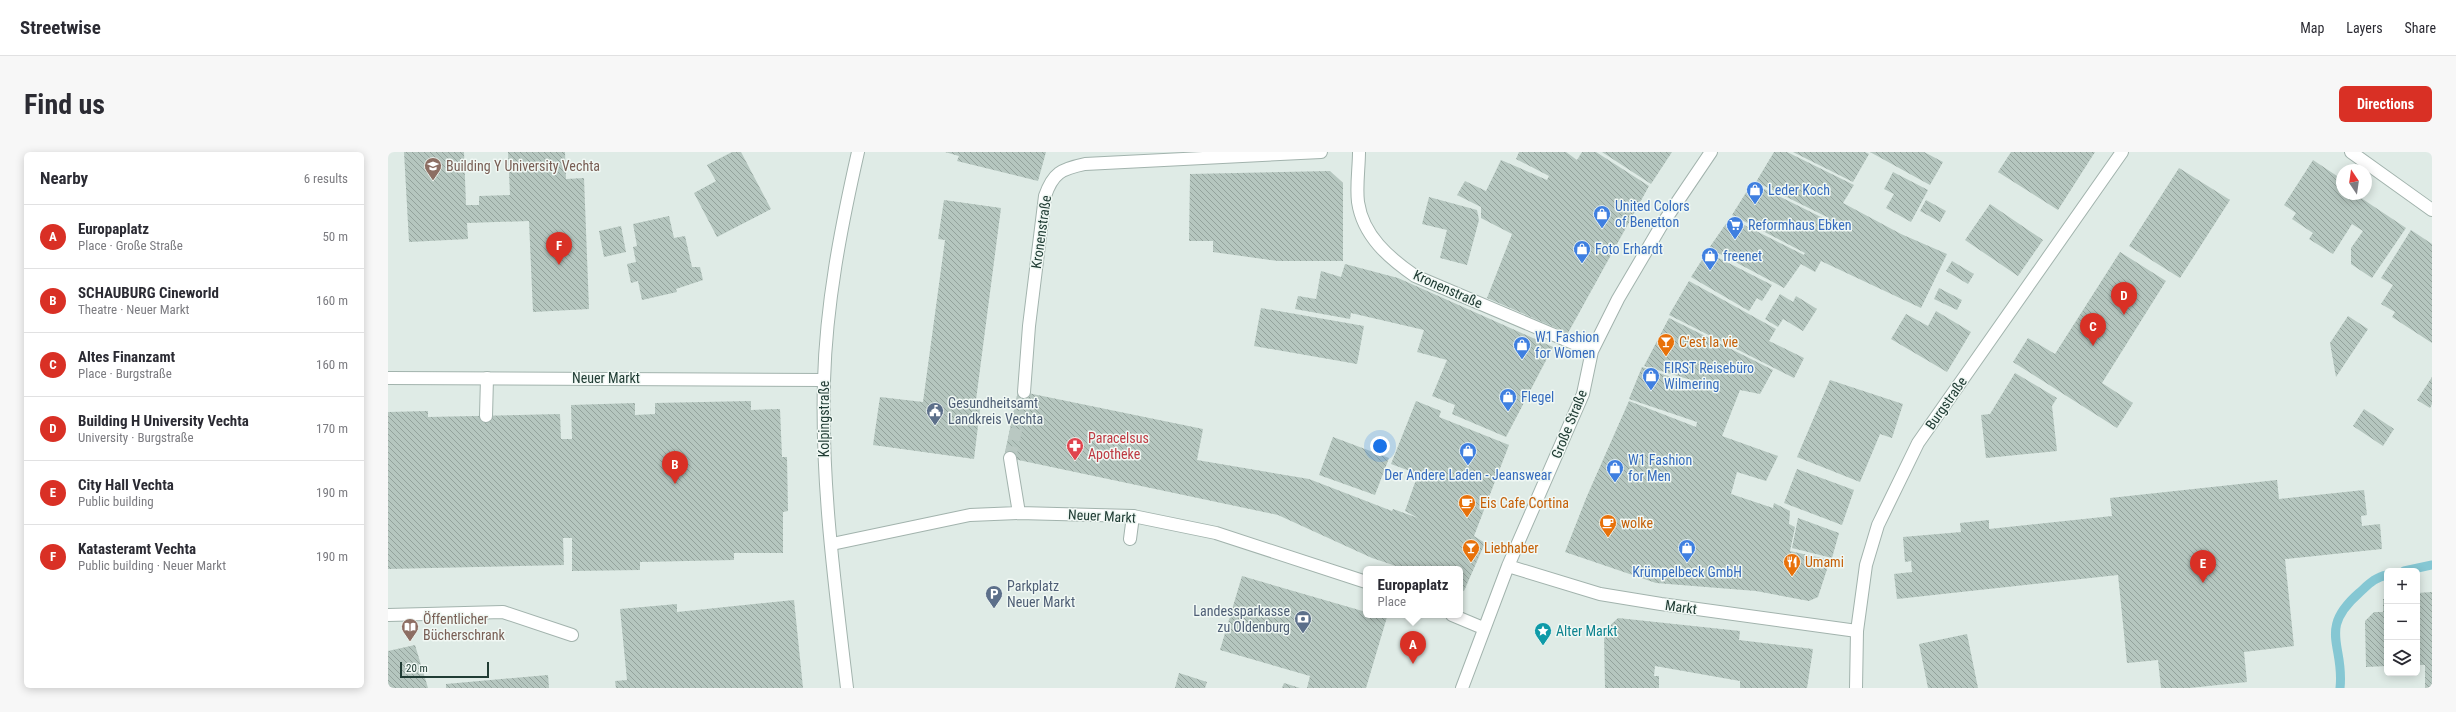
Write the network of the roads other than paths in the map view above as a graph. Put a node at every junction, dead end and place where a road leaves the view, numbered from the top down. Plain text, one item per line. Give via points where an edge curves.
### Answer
1 (858, 152) edge
2 (1321, 152) edge
3 (1359, 152) edge
4 (1711, 152) edge
5 (2122, 152) edge
6 (2351, 152) edge
7 (2432, 210) edge
8 (1592, 351) junction
9 (388, 378) edge
10 (487, 378) junction
11 (824, 380) junction
12 (1024, 392) tunnel mouth
13 (486, 416) dead end
14 (1010, 458) tunnel mouth
15 (1019, 513) junction
16 (1133, 516) junction
17 (1130, 538) dead end
18 (832, 544) junction
19 (1508, 566) junction
20 (1363, 581) edge
21 (388, 615) edge
22 (1459, 618) edge
23 (1483, 628) junction
24 (1857, 631) junction
25 (572, 635) dead end
26 (848, 688) edge
27 (1462, 688) edge
28 (1856, 688) edge

1 - 11 street, Kolpingstraße via 833,278
2 - 12 street, Kronenstraße via 1085,164 1066,168 1051,180 1045,196 1029,326
3 - 8 street, Kronenstraße via 1358,202 1370,234 1392,260 1415,276
4 - 8 street, Große Straße via 1661,226
5 - 24 street, Burgstraße via 1918,443 1878,525 1866,565
6 - 7 street
8 - 19 street, Große Straße via 1583,394
9 - 10 street, Neuer Markt
10 - 11 street, Neuer Markt
10 - 13 street
11 - 18 street, Kolpingstraße via 824,458
14 - 15 street
15 - 16 street, Neuer Markt
15 - 18 street, Neuer Markt via 970,515
16 - 17 street
16 - 20 street, Neuer Markt via 1216,533
18 - 26 street, Kolpingstraße
19 - 23 street, Große Straße
19 - 24 street, Markt via 1600,594
21 - 25 street via 503,612
22 - 23 street
23 - 27 street, Große Straße
24 - 28 street, Burgstraße

